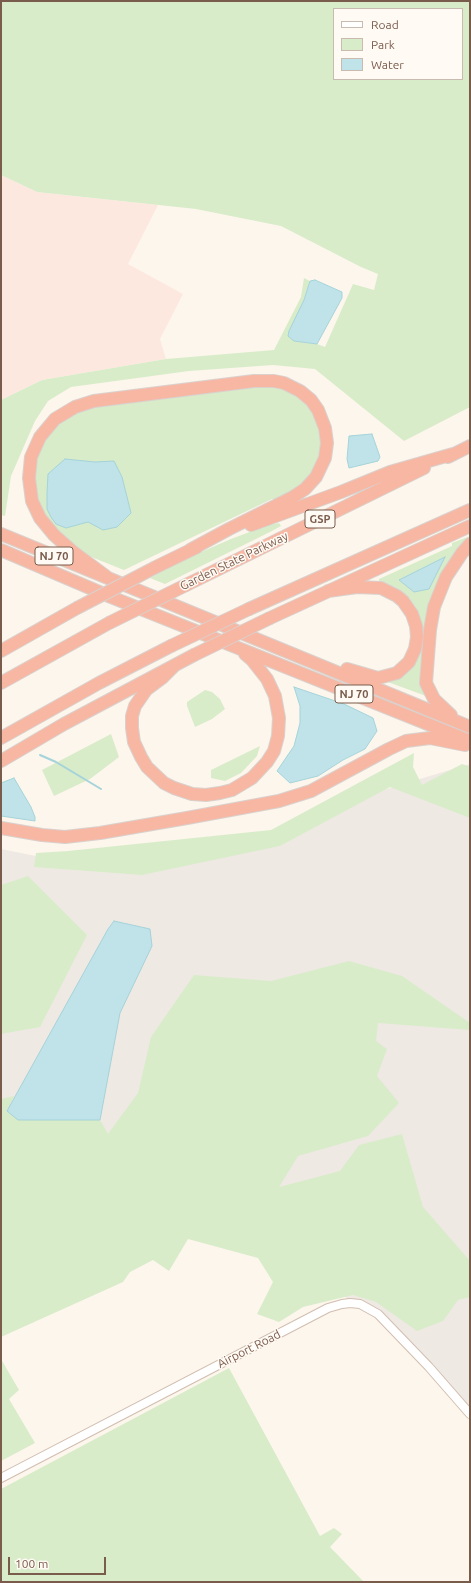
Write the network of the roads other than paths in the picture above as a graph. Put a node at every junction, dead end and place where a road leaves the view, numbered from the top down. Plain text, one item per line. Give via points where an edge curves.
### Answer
1 (470, 446) edge
2 (454, 454) junction
3 (470, 510) edge
4 (470, 526) edge
5 (1, 534) edge
6 (470, 544) edge
7 (1, 550) edge
8 (190, 550) junction
9 (107, 577) junction
10 (328, 591) junction
11 (238, 648) junction
12 (1, 651) edge
13 (174, 666) junction
14 (326, 668) junction
15 (1, 683) edge
16 (468, 727) edge
17 (1, 738) edge
18 (470, 741) edge
19 (470, 746) edge
20 (1, 762) edge
21 (1, 828) edge
22 (470, 1414) edge
23 (1, 1478) edge

1 - 2 highway, Garden State Parkway / GSP
2 - 8 highway via 390,472
2 - 15 highway, Garden State Parkway / GSP, bridge via 109,623
3 - 17 highway, bridge via 171,646
4 - 10 highway
5 - 9 highway, NJ 70
6 - 16 highway via 446,577 437,598 430,630 426,676 428,688 439,705
7 - 11 highway, NJ 70
8 - 9 highway via 293,497 316,477 325,458 325,428 318,410 300,391 274,380 254,381 94,401 75,407 55,420 40,437 31,456 29,478 32,501 40,518 54,535
8 - 12 highway, bridge via 76,608
9 - 14 highway, NJ 70
10 - 13 highway, bridge
10 - 14 highway via 370,587 389,592 403,601 412,614 417,637 409,662 397,673 378,678 340,667
11 - 13 highway via 264,674 275,696 279,718 278,736 270,756 256,775 232,790 206,795 192,794 174,788 164,783 147,767 141,757 134,742 132,728 135,706 146,690
11 - 18 highway, NJ 70
13 - 20 highway via 64,724
14 - 16 highway, NJ 70
19 - 21 highway via 430,738 406,741 311,792 136,827 65,837
22 - 23 street, Airport Road via 378,1314 360,1304 342,1304 328,1308

